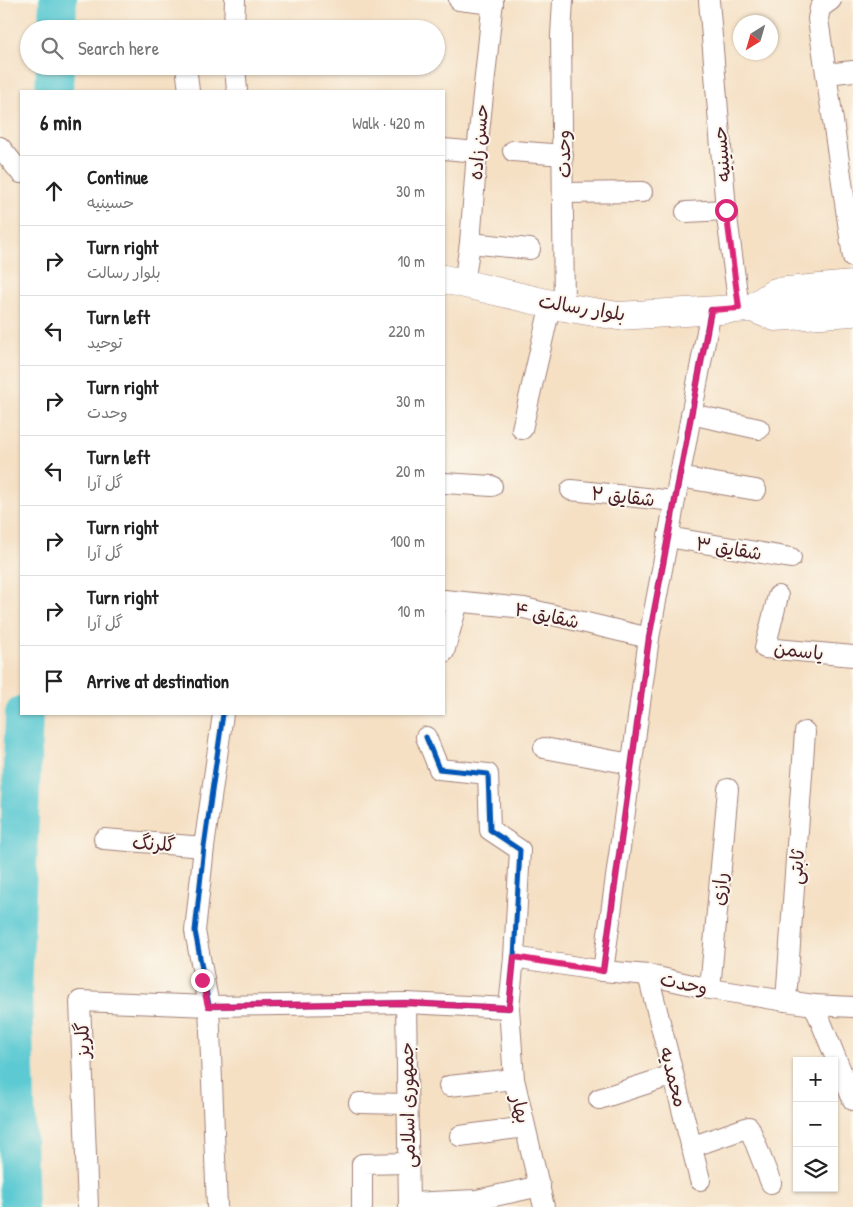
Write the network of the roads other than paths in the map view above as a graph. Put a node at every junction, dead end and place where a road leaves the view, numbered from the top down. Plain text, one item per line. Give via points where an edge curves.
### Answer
1 (234, 0) edge
2 (460, 0) edge
3 (563, 0) edge
4 (709, 0) edge
5 (831, 0) edge
6 (493, 2) edge
7 (234, 20) edge
8 (853, 71) edge
9 (827, 74) junction
10 (187, 75) edge
11 (236, 75) edge
12 (189, 90) edge
13 (237, 90) edge
14 (0, 147) edge
15 (445, 149) edge
16 (513, 151) dead end
17 (477, 152) junction
18 (563, 155) junction
19 (20, 172) edge
20 (847, 177) edge
21 (642, 192) dead end
22 (563, 193) junction
23 (726, 210) junction
24 (686, 212) dead end
25 (470, 243) junction
26 (530, 249) dead end
27 (853, 257) edge
28 (454, 281) edge
29 (853, 286) edge
30 (558, 305) junction
31 (746, 308) junction
32 (711, 310) junction
33 (853, 312) edge
34 (691, 414) junction
35 (522, 429) dead end
36 (759, 429) dead end
37 (679, 477) junction
38 (445, 483) edge
39 (492, 486) dead end
40 (571, 490) dead end
41 (756, 490) dead end
42 (674, 501) junction
43 (668, 537) junction
44 (791, 558) dead end
45 (778, 596) dead end
46 (451, 601) edge
47 (649, 638) junction
48 (445, 645) edge
49 (853, 656) edge
50 (219, 715) edge
51 (805, 732) dead end
52 (426, 737) dead end
53 (544, 748) dead end
54 (631, 764) junction
55 (728, 788) dead end
56 (104, 840) dead end
57 (204, 847) junction
58 (514, 957) junction
59 (603, 971) junction
60 (648, 975) junction
61 (710, 989) junction
62 (786, 1001) junction
63 (406, 1003) junction
64 (814, 1005) junction
65 (208, 1006) junction
66 (853, 1007) edge
67 (509, 1008) junction
68 (673, 1075) junction
69 (514, 1079) junction
70 (449, 1086) dead end
71 (599, 1099) dead end
72 (853, 1100) edge
73 (359, 1103) dead end
74 (407, 1104) junction
75 (525, 1128) junction
76 (460, 1136) dead end
77 (691, 1147) junction
78 (408, 1163) junction
79 (700, 1180) dead end
80 (771, 1183) dead end
81 (540, 1186) junction
82 (409, 1205) edge
83 (88, 1207) edge
84 (217, 1207) edge
85 (362, 1207) edge
86 (544, 1207) edge

1 - 7 street
2 - 6 street
3 - 18 street, وحدت
4 - 23 street, حسینیه
5 - 9 street via 820,8 818,19
6 - 17 street, حسن زاده
8 - 9 street
9 - 20 street
10 - 12 street
11 - 13 street
14 - 19 street
15 - 17 street
16 - 18 street
17 - 25 street, حسن زاده
18 - 22 street, وحدت
20 - 27 street
21 - 22 street
22 - 30 street, وحدت
23 - 24 street
23 - 31 street, حسینیه
25 - 26 street
25 - 28 street, حسن زاده
28 - 30 street, بلوار رسالت
29 - 31 street, بلوار رسالت via 776,292
30 - 32 street, بلوار رسالت via 618,316
30 - 35 street, وحدت
31 - 32 street, بلوار رسالت
31 - 33 street, بلوار رسالت via 775,317
32 - 34 street
34 - 36 street
34 - 37 street
37 - 41 street
37 - 42 street
38 - 39 street
40 - 42 street, شقایق ۲
42 - 43 street
43 - 44 street, شقایق ۳
43 - 47 street
45 - 49 street, یاسمن via 765,648
46 - 47 street, شقایق ۴ via 524,608
46 - 48 street
47 - 54 street
50 - 57 street
51 - 62 street, ثابتی
52 - 58 street, بهار via 439,769 488,774 490,830 520,850
53 - 54 street
54 - 59 street
55 - 61 street, رازی
56 - 57 street, گلرنگ
57 - 65 street via 195,931
58 - 59 street, وحدت
58 - 67 street, بهار
59 - 60 street, وحدت
60 - 61 street, وحدت
60 - 68 street, محمدیه
61 - 62 street, وحدت
62 - 64 street, وحدت
63 - 65 street
63 - 67 street
63 - 74 street, جمهوری اسلامی
64 - 66 street, وحدت
64 - 72 street
65 - 83 street, گلریز via 80,1001
65 - 84 street
67 - 69 street, بهار
68 - 71 street
68 - 77 street, محمدیه
69 - 70 street
69 - 75 street, بهار
73 - 74 street
74 - 78 street, جمهوری اسلامی
75 - 76 street
75 - 81 street, بهار
77 - 79 street, محمدیه
77 - 80 street via 750,1127
78 - 82 street, جمهوری اسلامی
78 - 85 street via 362,1164
81 - 82 street via 477,1200
81 - 86 street, بهار

